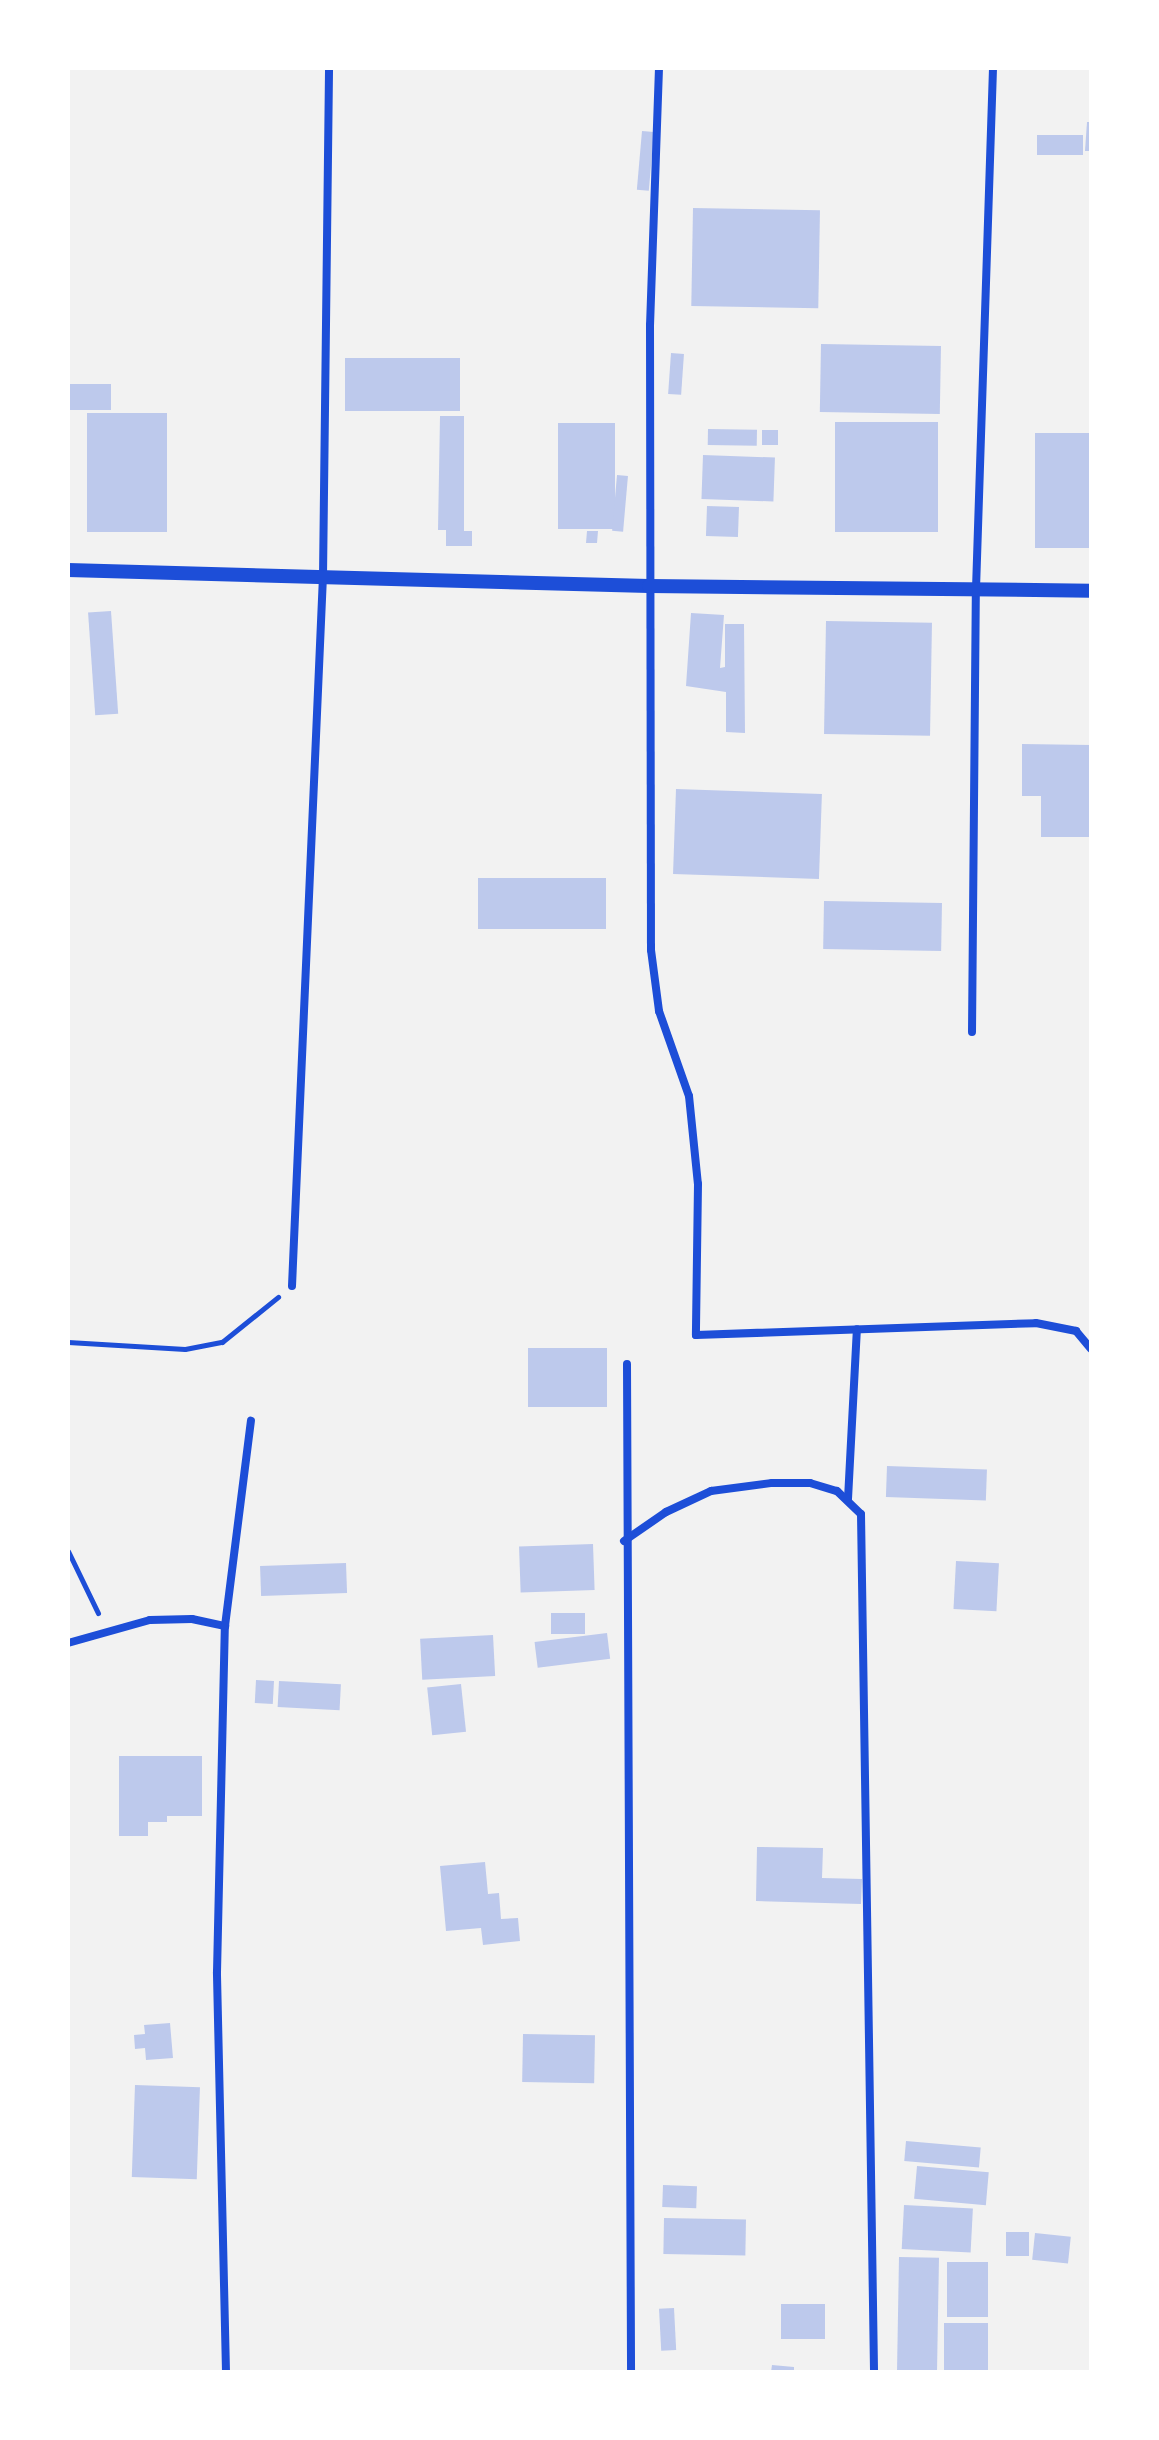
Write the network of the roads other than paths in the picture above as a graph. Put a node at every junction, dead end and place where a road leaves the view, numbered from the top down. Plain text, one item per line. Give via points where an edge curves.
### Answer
1 (329, 68) edge
2 (659, 68) edge
3 (993, 68) edge
4 (68, 570) edge
5 (323, 577) junction
6 (649, 586) junction
7 (976, 589) junction
8 (1091, 591) edge
9 (972, 1032) dead end
10 (292, 1286) road end
11 (857, 1329) junction
12 (1091, 1349) edge
13 (627, 1364) dead end
14 (251, 1421) dead end
15 (848, 1499) junction
16 (624, 1541) junction
17 (225, 1626) junction
18 (68, 1643) edge
19 (226, 2372) edge
20 (631, 2372) edge
21 (874, 2372) edge

1 - 5 street
2 - 6 street via 650,325
3 - 7 street
4 - 5 street
5 - 6 street
5 - 10 street
6 - 7 street
6 - 11 street via 651,950 659,1011 689,1096 698,1184 696,1335
7 - 8 street
7 - 9 street
11 - 12 street via 1036,1323 1076,1331
11 - 15 street
13 - 16 street
14 - 17 street
15 - 16 street via 810,1483 711,1491 666,1512
15 - 21 street via 861,1514
16 - 20 street
17 - 18 street via 192,1619 150,1620
17 - 19 street via 217,1972

